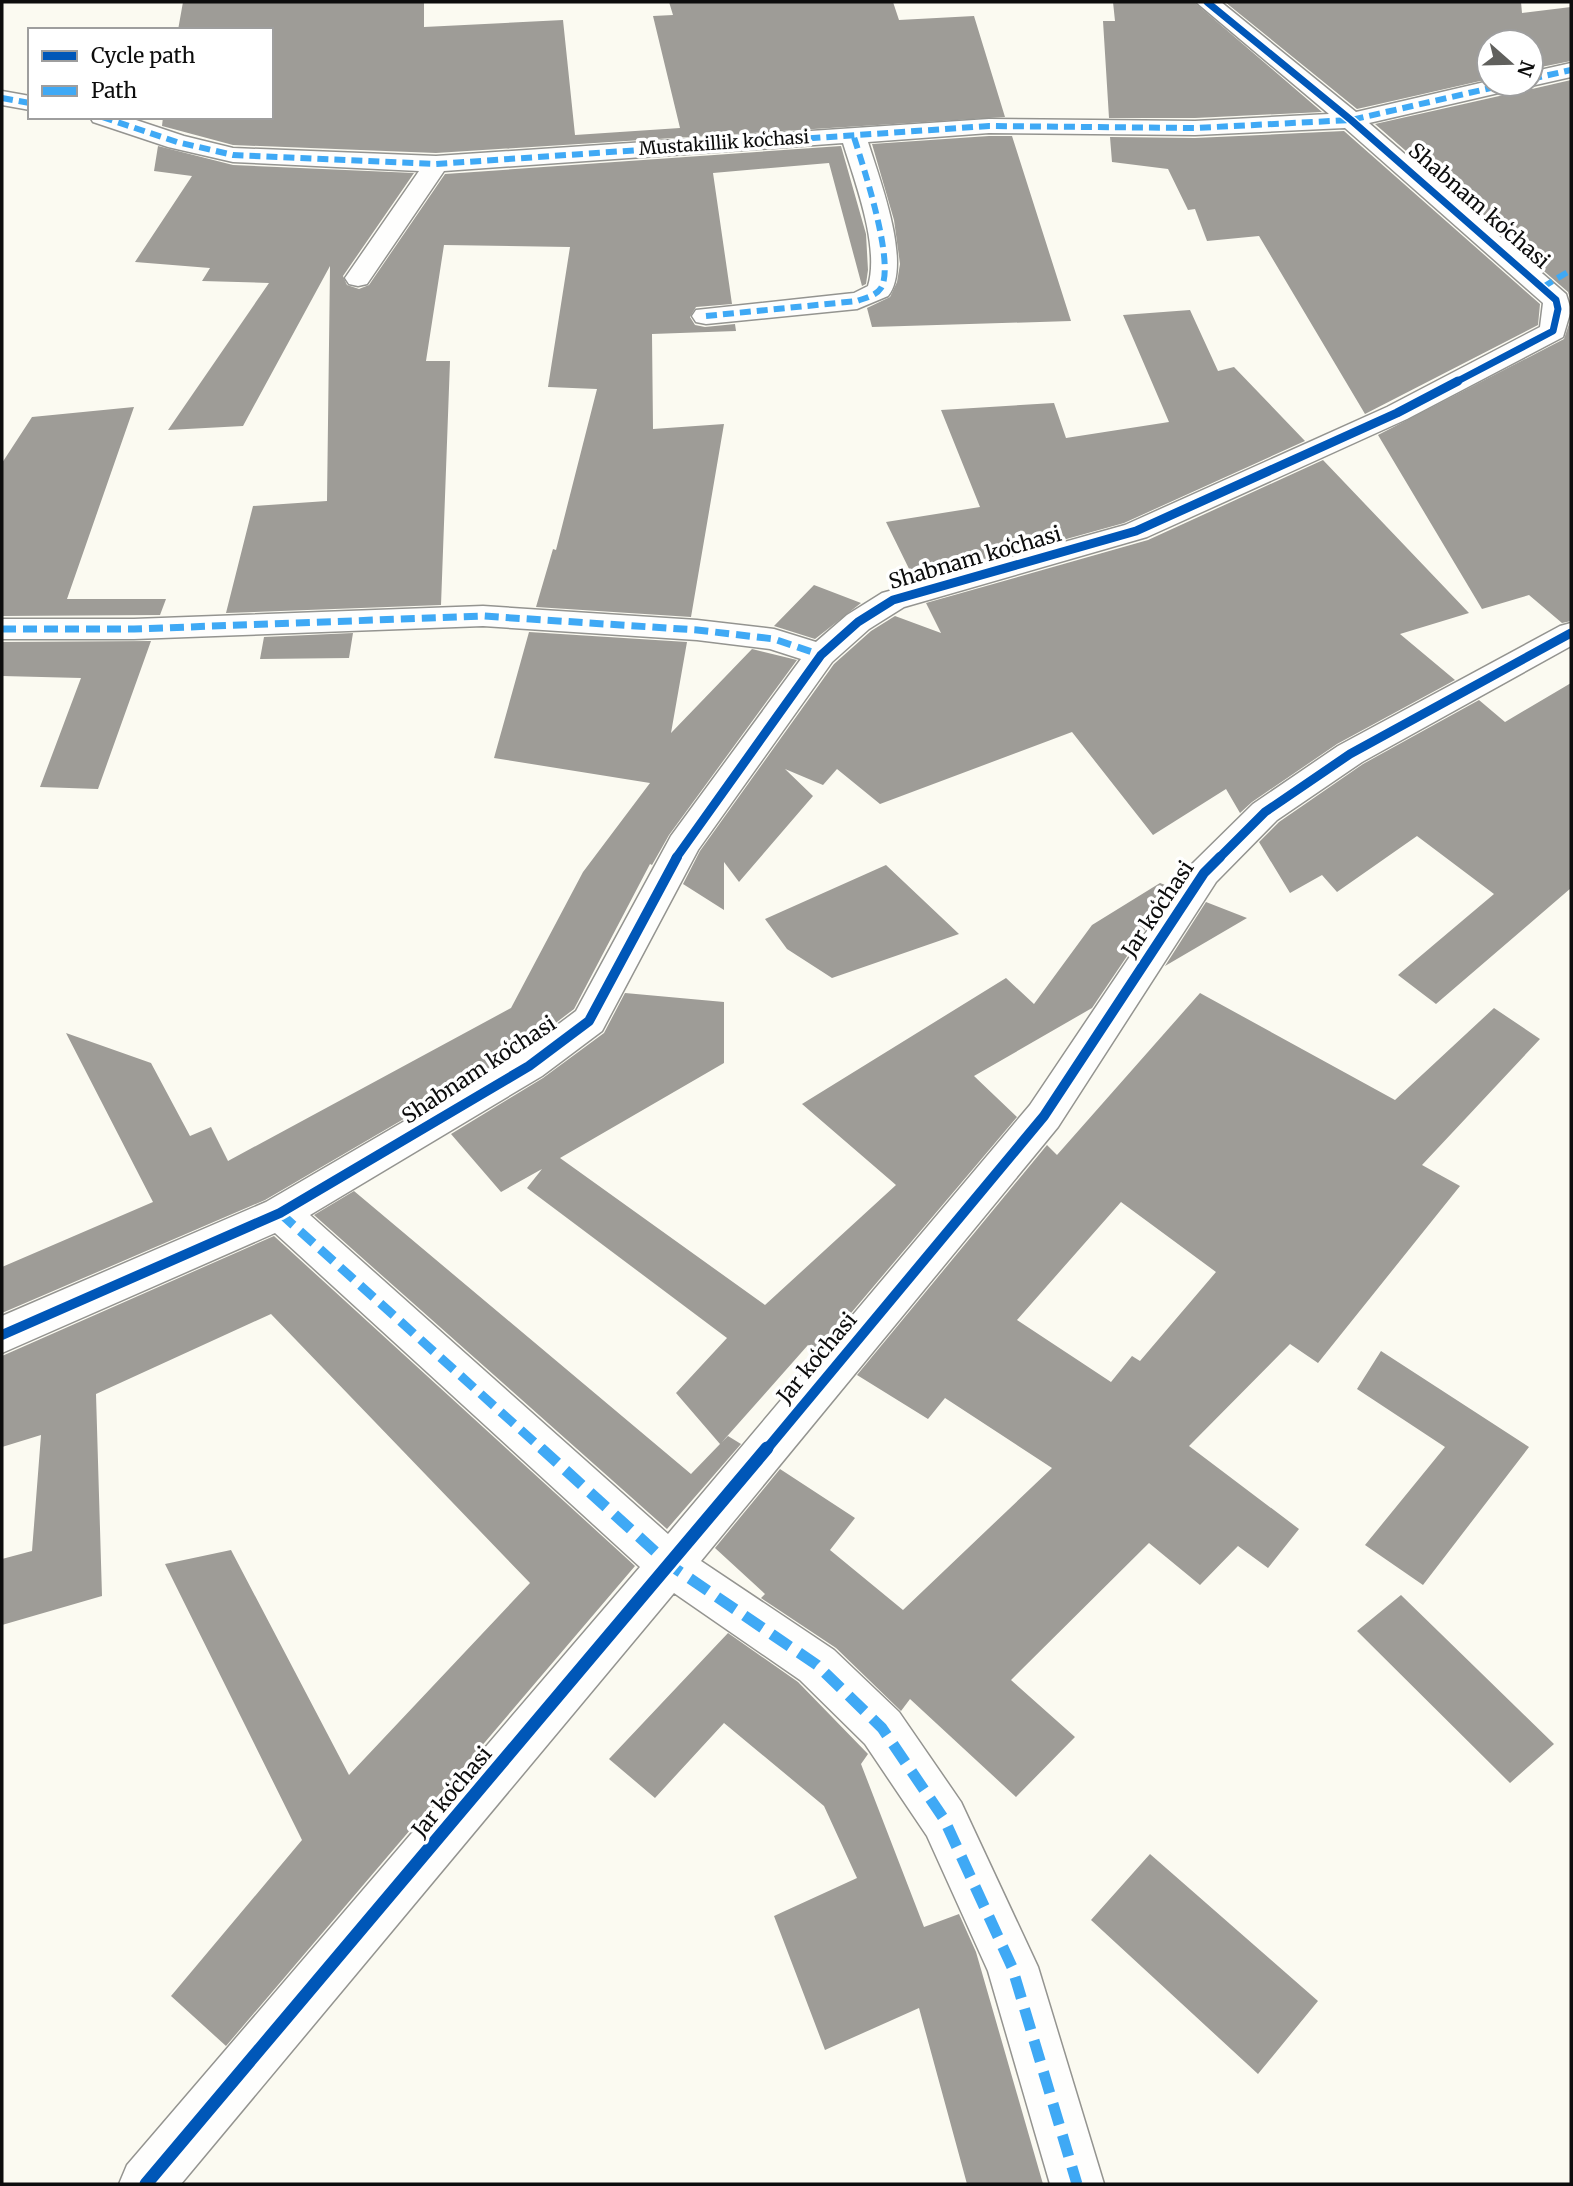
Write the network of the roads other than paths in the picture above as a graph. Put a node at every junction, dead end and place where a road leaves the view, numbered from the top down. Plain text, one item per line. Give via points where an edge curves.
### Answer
1 (1208, 2) edge
2 (1571, 70) edge
3 (1545, 76) edge
4 (1475, 92) edge
5 (2, 98) edge
6 (28, 103) edge
7 (108, 119) edge
8 (1352, 120) junction
9 (853, 134) junction
10 (436, 164) junction
11 (1571, 270) edge
12 (358, 278) dead end
13 (1543, 287) junction
14 (706, 316) dead end
15 (2, 629) edge
16 (1571, 633) edge
17 (821, 655) junction
18 (280, 1213) junction
19 (2, 1335) edge
20 (670, 1565) junction
21 (146, 2184) edge
22 (1077, 2184) edge

1 - 8 street, Shabnam koʻchasi
2 - 3 street
4 - 8 street, Mustakillik koʻchasi
5 - 6 street
7 - 10 street, Mustakillik koʻchasi via 233,155
8 - 9 street, Mustakillik koʻchasi via 1195,128 989,126
8 - 13 street, Shabnam koʻchasi
9 - 10 street, Mustakillik koʻchasi
9 - 14 street via 877,216 886,275 882,287 857,301
10 - 12 street
11 - 13 street
13 - 17 street, Shabnam koʻchasi via 1556,300 1553,331 1409,407 1136,531 893,600 858,622
15 - 17 street via 134,629 483,616 697,630 774,639
16 - 20 street, Jar koʻchasi via 1350,754 1265,812 1204,873 1044,1116
17 - 18 street, Shabnam koʻchasi via 682,845 589,1021 529,1066
18 - 19 street, Shabnam koʻchasi
18 - 20 street
20 - 21 street, Jar koʻchasi
20 - 22 street via 817,1665 882,1728 944,1819 1012,1968

